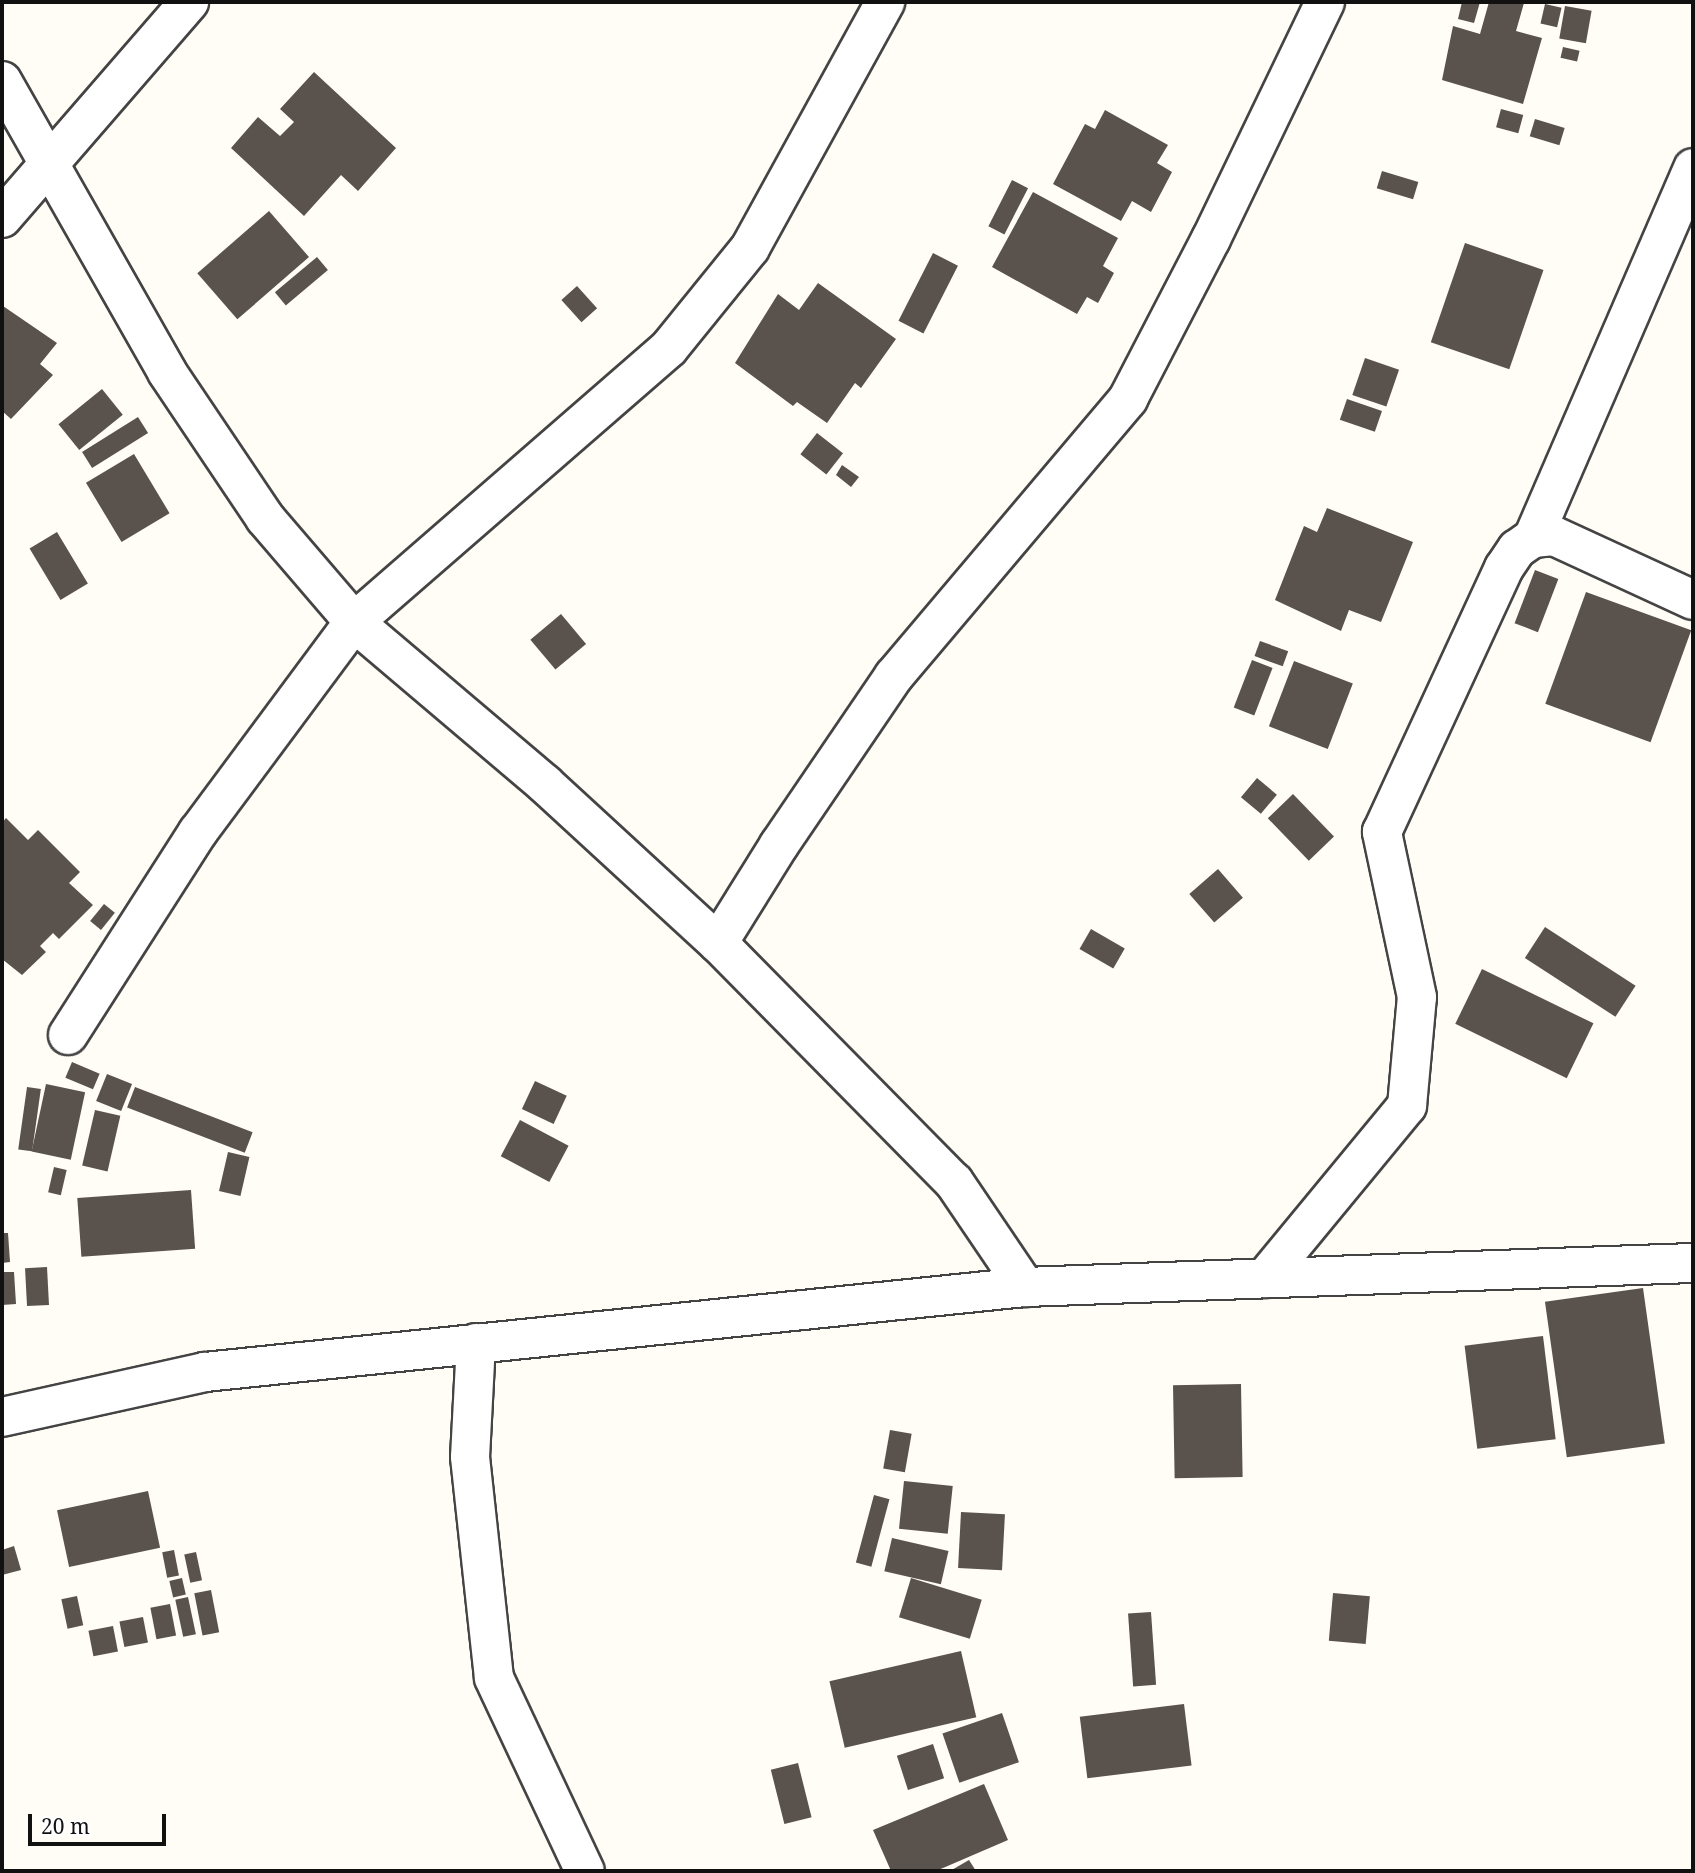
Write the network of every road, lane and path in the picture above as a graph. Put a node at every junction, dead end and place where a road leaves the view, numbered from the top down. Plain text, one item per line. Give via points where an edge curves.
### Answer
1 (189, 2) edge
2 (885, 2) edge
3 (1325, 2) edge
4 (2, 81) edge
5 (47, 162) junction
6 (1693, 168) edge
7 (2, 219) edge
8 (1533, 538) junction
9 (1693, 600) edge
10 (354, 622) junction
11 (718, 943) junction
12 (68, 1035) dead end
13 (1693, 1263) edge
14 (1265, 1278) junction
15 (1025, 1287) junction
16 (476, 1343) junction
17 (2, 1417) edge
18 (584, 1871) edge

1 - 5 street
2 - 10 street via 750,248 670,348
3 - 11 street via 1212,239 1128,398 894,676
4 - 5 street
5 - 7 street
5 - 10 street via 175,383 265,518
6 - 8 street
8 - 9 street via 1554,536
8 - 14 street via 1517,549 1504,568 1382,832 1416,997 1407,1106
10 - 11 street via 545,785
10 - 12 street via 198,832
11 - 15 street via 954,1182
13 - 14 street
14 - 15 street
15 - 16 street
16 - 17 street via 205,1371
16 - 18 street via 470,1457 494,1678

